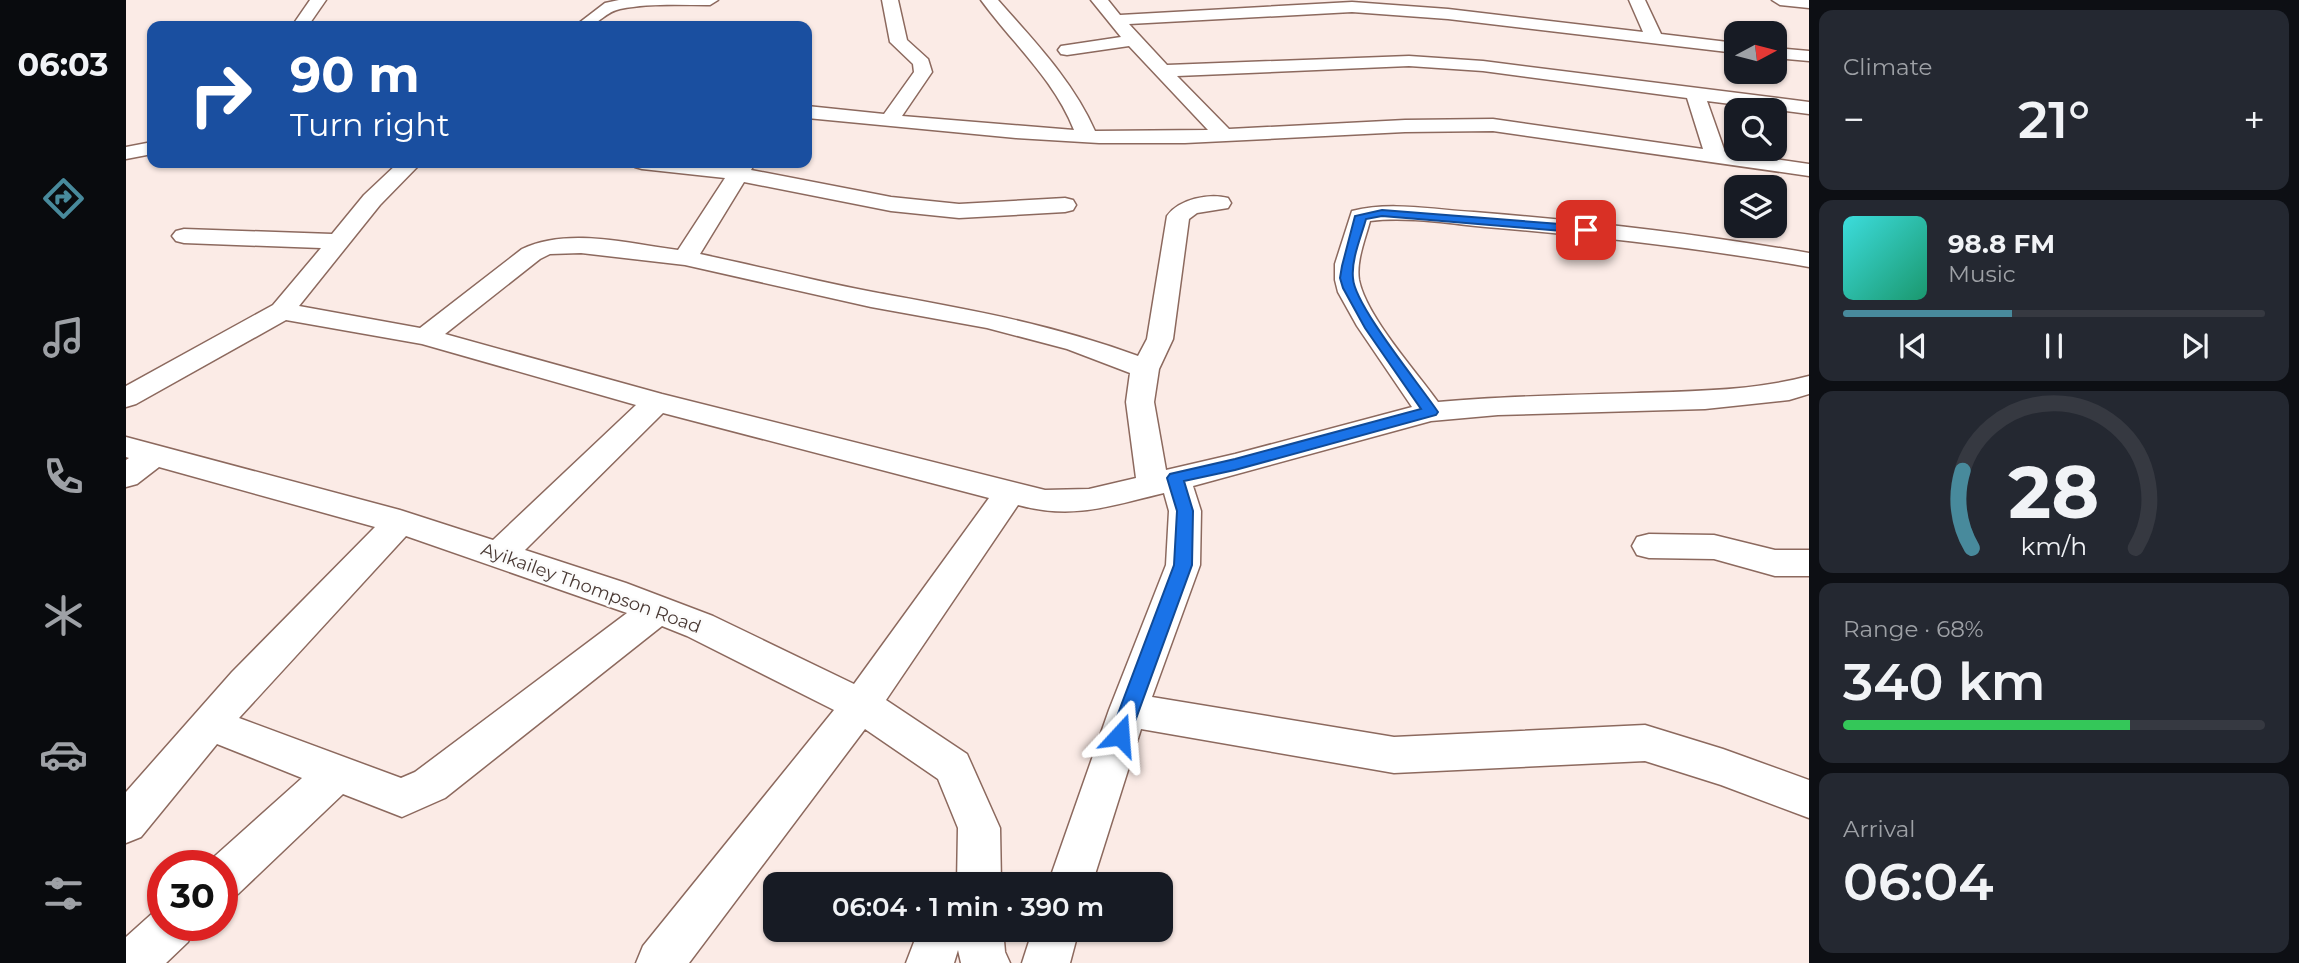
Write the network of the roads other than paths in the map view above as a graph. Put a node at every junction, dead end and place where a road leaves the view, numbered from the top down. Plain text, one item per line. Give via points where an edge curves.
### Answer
1 (318, 0) edge
2 (667, 0) edge
3 (710, 0) edge
4 (890, 0) edge
5 (989, 0) edge
6 (1099, 0) edge
7 (1637, 0) edge
8 (1780, 0) edge
9 (1809, 3) edge
10 (1116, 20) junction
11 (303, 21) edge
12 (590, 21) edge
13 (1654, 38) junction
14 (1133, 40) junction
15 (1724, 47) edge
16 (1035, 53) junction
17 (1787, 53) edge
18 (1809, 56) edge
19 (1165, 71) junction
20 (1695, 93) junction
21 (1809, 108) edge
22 (812, 112) edge
23 (890, 119) junction
24 (1087, 136) junction
25 (1224, 136) junction
26 (147, 149) edge
27 (126, 153) edge
28 (1716, 157) junction
29 (405, 168) edge
30 (741, 168) edge
31 (1809, 170) edge
32 (1220, 203) dead end
33 (1065, 205) dead end
34 (184, 236) dead end
35 (340, 241) junction
36 (685, 258) junction
37 (1809, 260) edge
38 (282, 311) junction
39 (425, 337) junction
40 (1145, 369) junction
41 (1802, 393) edge
42 (126, 398) edge
43 (657, 402) junction
44 (1430, 412) junction
45 (135, 459) edge
46 (1164, 480) junction
47 (1010, 492) junction
48 (400, 522) junction
49 (1649, 546) dead end
50 (500, 554) junction
51 (1809, 563) edge
52 (658, 609) junction
53 (861, 705) junction
54 (1128, 710) junction
55 (210, 724) junction
56 (337, 773) junction
57 (1809, 799) edge
58 (126, 823) edge
59 (979, 828) junction
60 (238, 864) edge
61 (963, 872) edge
62 (979, 872) edge
63 (1074, 872) edge
64 (156, 941) edge
65 (937, 942) edge
66 (981, 942) edge
67 (1052, 942) edge
68 (132, 963) edge
69 (660, 963) edge
70 (930, 963) edge
71 (986, 963) edge
72 (1046, 963) edge

1 - 11 street
2 - 3 street
2 - 12 street via 611,6
4 - 23 street via 899,42 922,63 923,72
5 - 16 street
6 - 10 street
7 - 13 street
8 - 9 street
10 - 13 street via 1352,7
10 - 14 street
13 - 15 street
14 - 16 street
14 - 19 street
16 - 24 street via 1075,107
17 - 18 street
19 - 20 street via 1409,61
19 - 25 street
20 - 21 street
20 - 28 street
22 - 23 street
23 - 24 street
24 - 25 street
25 - 28 street via 1493,125
26 - 27 street
28 - 31 street
29 - 35 street
30 - 33 street via 752,179 891,204 959,211
30 - 36 street
32 - 40 street via 1191,207 1178,216 1160,339
34 - 35 street
35 - 38 street
36 - 39 street via 581,246 546,247 524,259
36 - 40 street via 989,320 1077,342
37 - 44 street via 1734,246 1561,227 1382,213 1360,216 1346,278 1349,288
38 - 39 street
38 - 42 street
39 - 43 street
40 - 46 street via 1140,402
41 - 44 street
43 - 47 street
43 - 50 street
44 - 46 street
45 - 48 street, Ayikailey Thompson Road
46 - 47 street via 1089,500 1045,500
46 - 54 street via 1185,511 1183,565
47 - 53 street
48 - 50 street, Ayikailey Thompson Road
48 - 55 street
49 - 51 street via 1714,547 1775,563
50 - 52 street, Ayikailey Thompson Road
52 - 53 street, Ayikailey Thompson Road
52 - 56 street via 430,785 402,798
53 - 59 street, Ayikailey Thompson Road via 953,767
53 - 69 street
54 - 57 street via 1394,755 1645,743
54 - 63 street
55 - 56 street
55 - 58 street
56 - 60 street
59 - 61 street
59 - 62 street, Ayikailey Thompson Road
64 - 68 street
65 - 70 street
66 - 71 street
67 - 72 street

